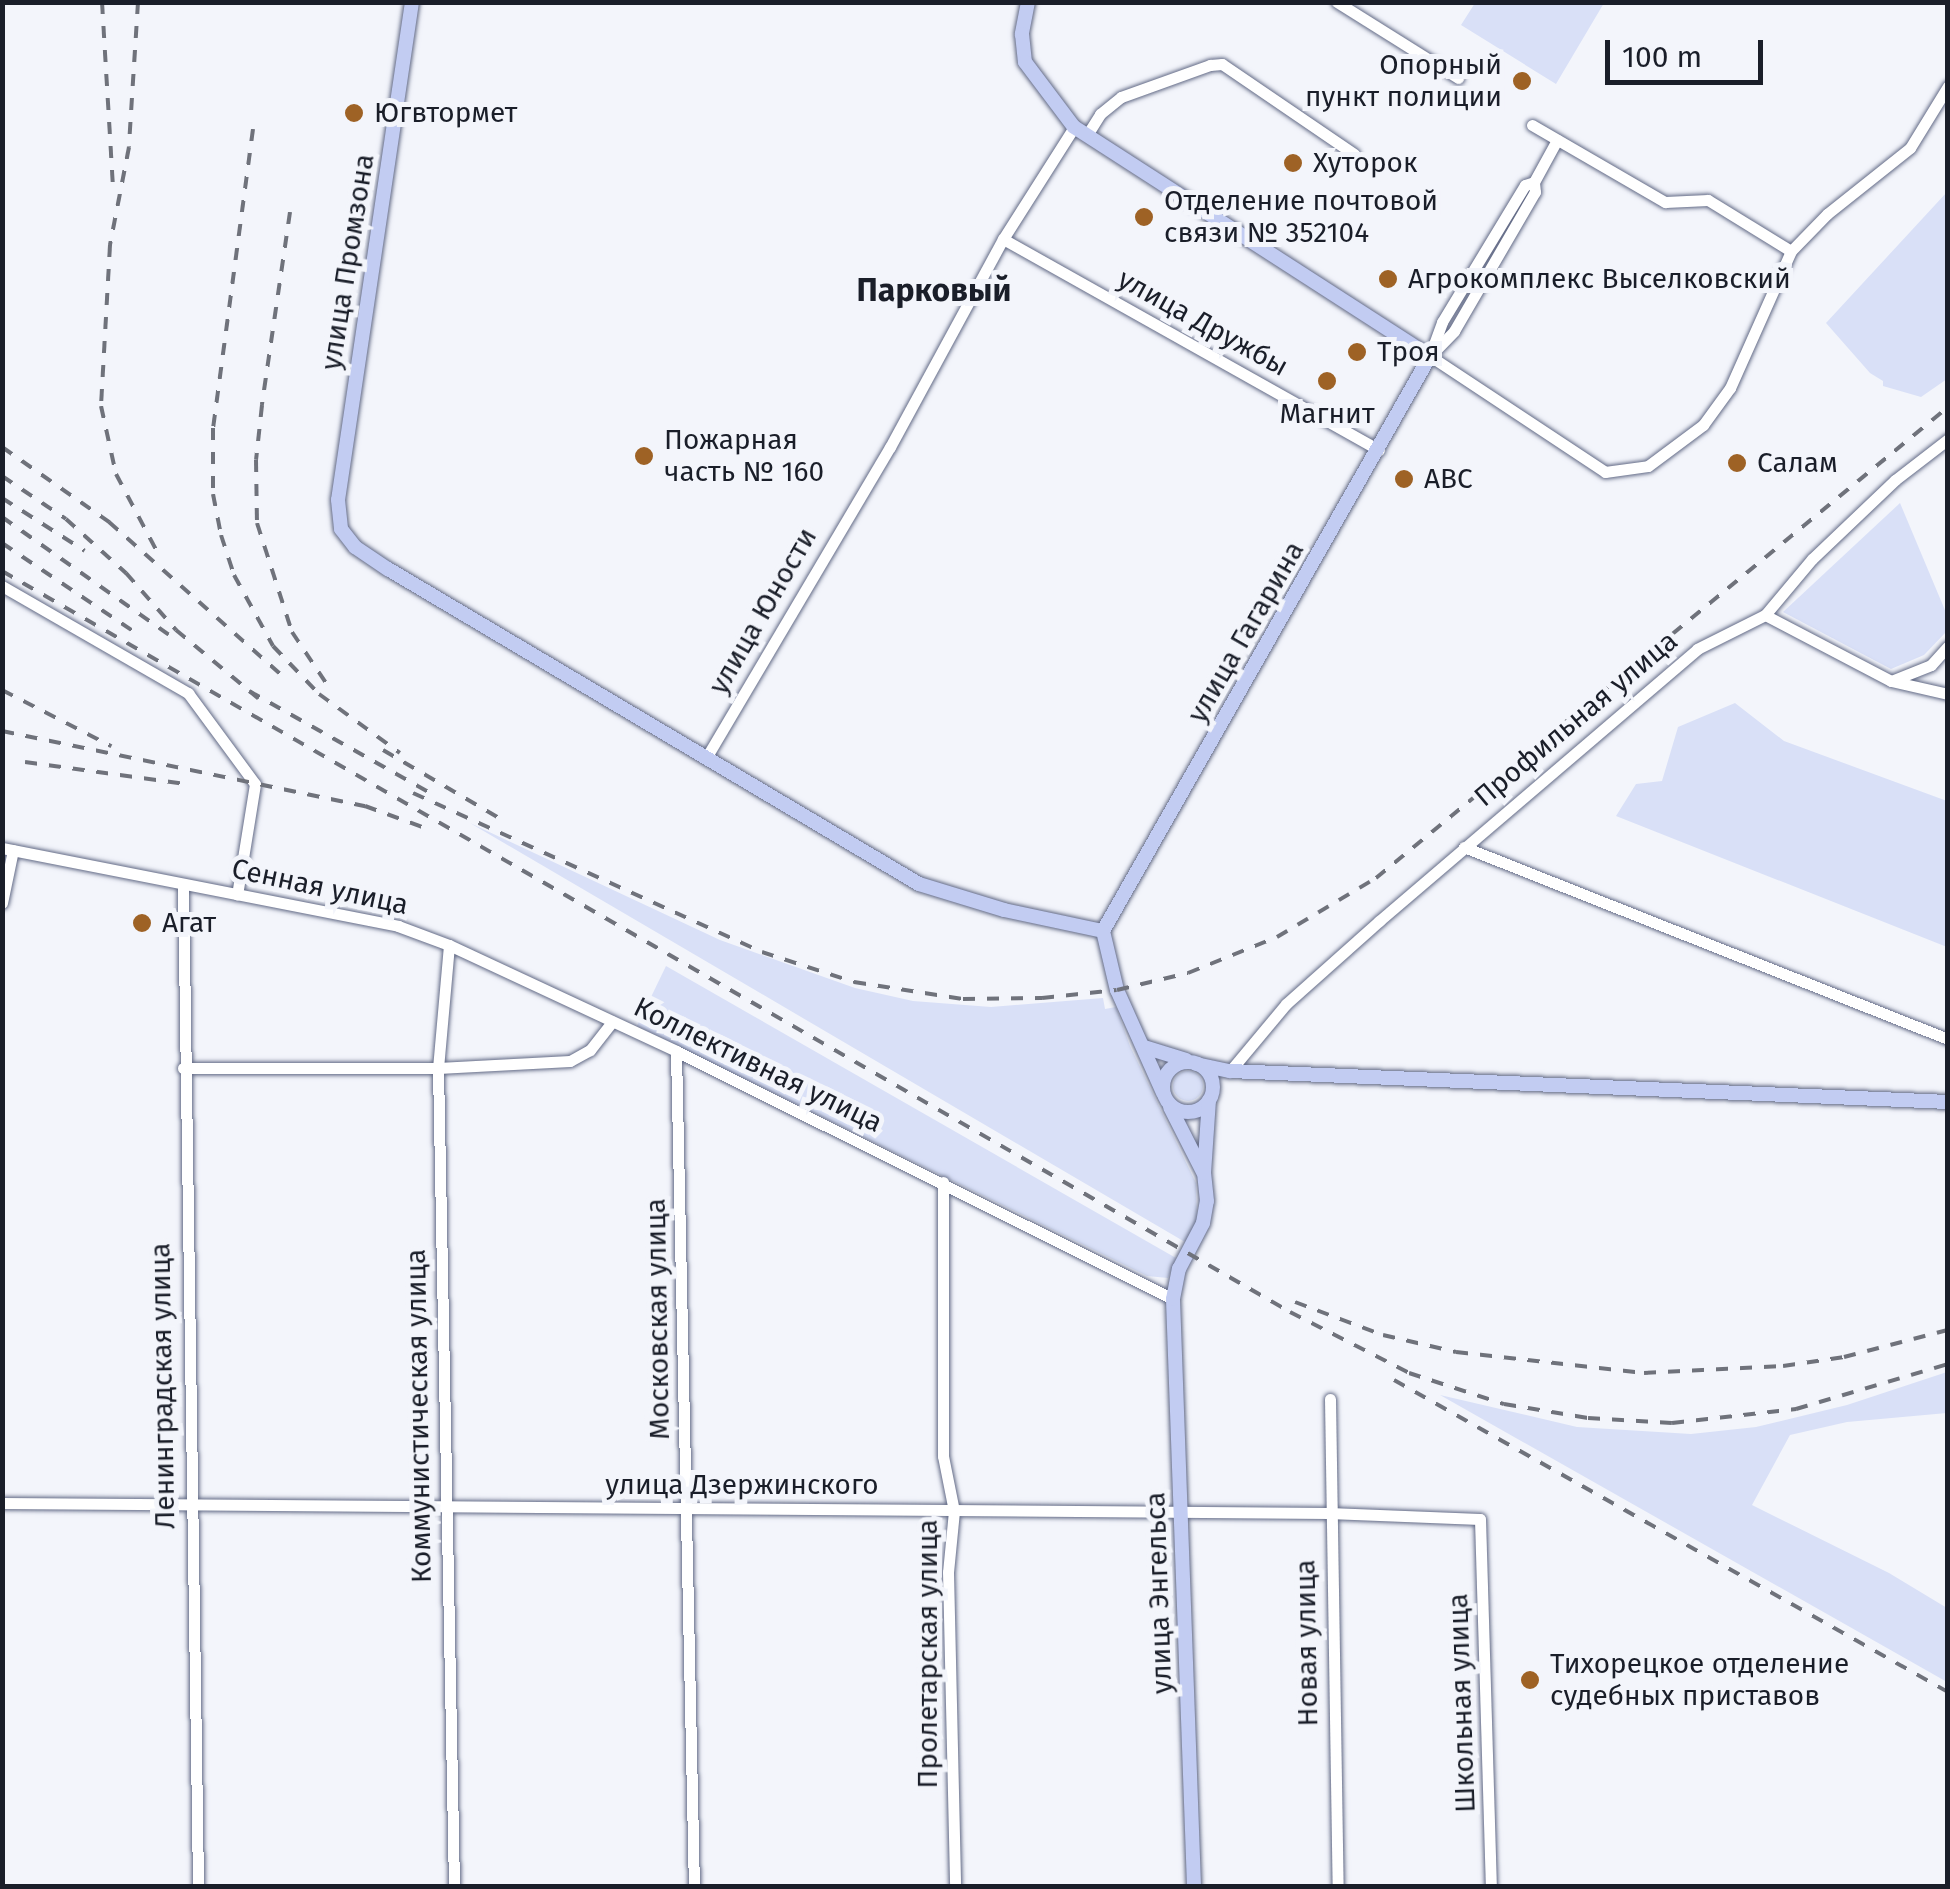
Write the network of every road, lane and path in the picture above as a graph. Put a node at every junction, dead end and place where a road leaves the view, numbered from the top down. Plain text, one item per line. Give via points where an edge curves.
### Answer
1 (412, 2) edge
2 (1028, 2) edge
3 (1337, 2) edge
4 (1458, 78) dead end
5 (1948, 86) edge
6 (1532, 125) dead end
7 (1080, 131) junction
8 (1557, 140) junction
9 (1354, 154) dead end
10 (1004, 239) junction
11 (1790, 251) junction
12 (1430, 356) junction
13 (1948, 439) edge
14 (1378, 450) junction
15 (2, 586) edge
16 (1765, 615) junction
17 (1948, 646) edge
18 (1891, 681) junction
19 (1948, 694) edge
20 (706, 758) junction
21 (1464, 847) junction
22 (8, 849) edge
23 (183, 884) junction
24 (237, 895) junction
25 (2, 903) edge
26 (1103, 931) junction
27 (450, 945) junction
28 (612, 1022) junction
29 (1948, 1039) edge
30 (1144, 1047) junction
31 (676, 1051) junction
32 (1194, 1063) junction
33 (183, 1068) junction
34 (438, 1068) junction
35 (1230, 1071) junction
36 (1211, 1094) junction
37 (1165, 1096) junction
38 (1948, 1102) edge
39 (1204, 1173) junction
40 (944, 1182) junction
41 (1173, 1299) junction
42 (1330, 1399) dead end
43 (2, 1503) edge
44 (190, 1504) junction
45 (444, 1508) junction
46 (688, 1510) junction
47 (954, 1511) junction
48 (1329, 1513) junction
49 (1182, 1514) junction
50 (1480, 1519) joint
51 (198, 1886) edge
52 (454, 1886) edge
53 (694, 1886) edge
54 (955, 1886) edge
55 (1194, 1886) edge
56 (1338, 1886) edge
57 (1491, 1886) edge

1 - 20 main road, улица Промзона via 338,500 341,529 388,569
2 - 7 main road via 1025,62
3 - 4 street
5 - 11 street via 1910,148
6 - 8 street
7 - 9 street, улица Юности via 1122,97 1222,64
7 - 10 street, улица Юности
7 - 12 main road
8 - 11 street via 1665,202 1708,200
8 - 12 street, улица Гагарина via 1442,322
10 - 14 street, улица Дружбы
10 - 20 street, улица Юности via 890,448
11 - 12 street via 1730,388 1703,425 1648,466 1605,472
12 - 14 main road, улица Гагарина
13 - 16 street, Профильная улица via 1812,559
14 - 26 main road, улица Гагарина
15 - 24 street via 188,693 255,784
16 - 18 street
16 - 21 street, Профильная улица via 1697,649
17 - 18 street via 1931,664
18 - 19 street
20 - 26 main road via 919,884
21 - 29 street, Профильная улица
21 - 35 street, Профильная улица via 1286,1004
22 - 23 street, Сенная улица
22 - 25 street
23 - 24 street, Сенная улица
23 - 33 street, Ленинградская улица
24 - 27 street, Сенная улица via 398,926
26 - 30 main road via 1117,990
27 - 28 street, Сенная улица
27 - 34 street, Коммунистическая улица
28 - 31 street, Коллективная улица
28 - 34 street, Коллективная улица via 590,1050 570,1060
30 - 32 main road
30 - 37 main road
31 - 40 street, Коллективная улица
31 - 46 street, Московская улица
32 - 35 main road
32 - 36 main road via 1208,1072
32 - 37 main road via 1169,1070
33 - 34 street, Коллективная улица
33 - 44 street, Ленинградская улица
34 - 45 street, Коммунистическая улица
35 - 36 main road
35 - 38 main road
36 - 37 main road via 1198,1110 1186,1112
36 - 39 main road, улица Энгельса
37 - 39 main road
39 - 41 main road, улица Энгельса via 1203,1223 1179,1269
40 - 41 street, Коллективная улица
40 - 47 street, Пролетарская улица via 942,1456
41 - 49 main road, улица Энгельса
42 - 48 street, Новая улица
43 - 44 street, улица Дзержинского
44 - 45 street, улица Дзержинского
44 - 51 street, Ленинградская улица
45 - 46 street, улица Дзержинского
45 - 52 street, Коммунистическая улица
46 - 47 street, улица Дзержинского
46 - 53 street, Московская улица
47 - 49 street, улица Дзержинского
47 - 54 street, Пролетарская улица via 948,1572
48 - 49 street, улица Дзержинского
48 - 50 street, улица Дзержинского
48 - 56 street, Новая улица
49 - 55 main road, улица Энгельса
50 - 57 street, Школьная улица

